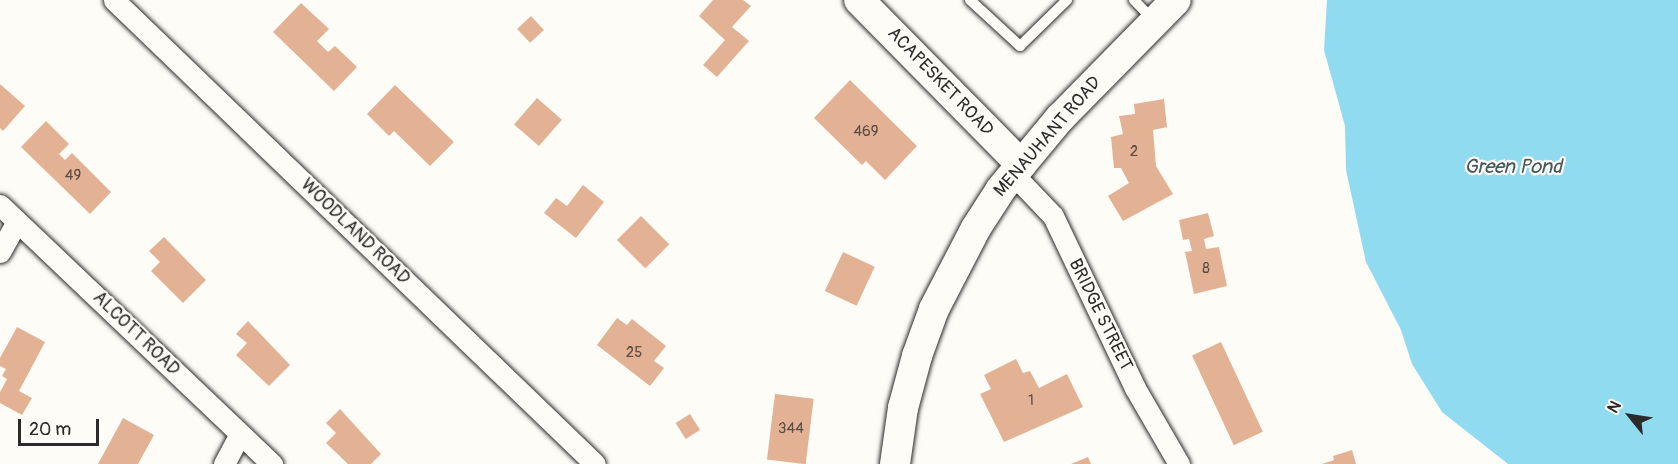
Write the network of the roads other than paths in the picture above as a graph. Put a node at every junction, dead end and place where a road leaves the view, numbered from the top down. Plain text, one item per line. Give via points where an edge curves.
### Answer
1 (114, 0) edge
2 (859, 0) edge
3 (970, 0) edge
4 (1067, 0) edge
5 (1134, 0) edge
6 (1176, 0) edge
7 (1155, 21) junction
8 (1017, 169) junction
9 (0, 205) edge
10 (17, 221) junction
11 (0, 252) edge
12 (240, 434) junction
13 (224, 464) edge
14 (272, 464) edge
15 (595, 464) edge
16 (895, 464) edge
17 (1179, 464) edge

1 - 15 street, WOODLAND ROAD
2 - 8 main road, ACAPESKET ROAD
3 - 4 lane via 1020,46
5 - 7 lane
6 - 7 main road, MENAUHANT ROAD
7 - 8 main road, MENAUHANT ROAD
8 - 16 main road, MENAUHANT ROAD via 976,228 934,309 903,408
8 - 17 street, BRIDGE STREET via 1053,216 1135,388
9 - 10 street, ALCOTT ROAD
10 - 11 street
10 - 12 street, ALCOTT ROAD
12 - 13 street
12 - 14 street, ALCOTT ROAD

